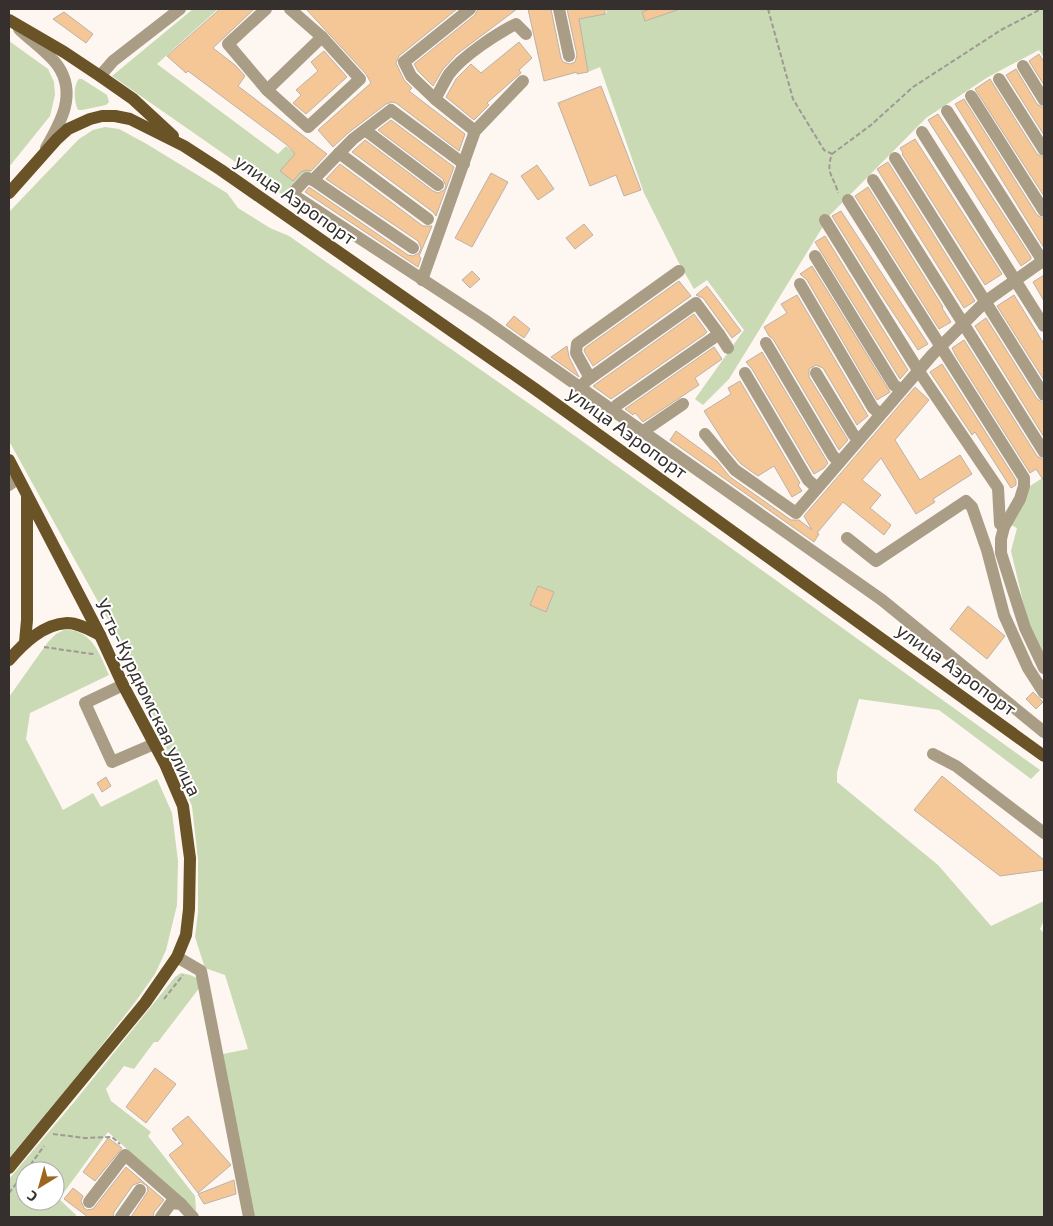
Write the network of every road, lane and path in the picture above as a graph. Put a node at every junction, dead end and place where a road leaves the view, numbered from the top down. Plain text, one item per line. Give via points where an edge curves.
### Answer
1 (180, 9) edge
2 (266, 9) edge
3 (290, 9) edge
4 (470, 9) edge
5 (559, 9) edge
6 (768, 9) edge
7 (1041, 9) edge
8 (10, 21) edge
9 (526, 34) dead end
10 (322, 37) junction
11 (568, 56) dead end
12 (1023, 66) dead end
13 (100, 76) junction
14 (999, 80) dead end
15 (523, 81) dead end
16 (267, 90) junction
17 (971, 96) dead end
18 (435, 98) junction
19 (1044, 100) edge
20 (946, 110) dead end
21 (365, 130) junction
22 (475, 131) junction
23 (922, 132) dead end
24 (184, 146) junction
25 (1044, 150) edge
26 (339, 153) junction
27 (43, 154) junction
28 (832, 154) junction
29 (895, 158) dead end
30 (464, 164) junction
31 (313, 180) junction
32 (873, 180) dead end
33 (438, 185) dead end
34 (9, 193) edge
35 (843, 199) joint
36 (1044, 211) edge
37 (428, 219) dead end
38 (825, 220) dead end
39 (413, 248) dead end
40 (815, 256) dead end
41 (1044, 261) edge
42 (679, 270) dead end
43 (422, 280) junction
44 (1016, 280) junction
45 (800, 284) dead end
46 (986, 301) junction
47 (964, 324) junction
48 (1044, 326) edge
49 (719, 334) junction
50 (766, 343) dead end
51 (940, 347) junction
52 (728, 348) dead end
53 (918, 370) junction
54 (745, 373) dead end
55 (816, 373) dead end
56 (590, 378) junction
57 (580, 388) junction
58 (901, 390) junction
59 (1044, 395) edge
60 (683, 404) dead end
61 (613, 411) junction
62 (880, 414) junction
63 (644, 434) junction
64 (705, 434) dead end
65 (858, 440) junction
66 (1044, 452) edge
67 (9, 460) edge
68 (839, 462) junction
69 (14, 481) edge
70 (817, 488) junction
71 (27, 495) junction
72 (1004, 527) junction
73 (846, 538) dead end
74 (100, 635) junction
75 (25, 642) junction
76 (44, 647) dead end
77 (99, 650) dead end
78 (9, 660) edge
79 (1044, 668) edge
80 (123, 685) junction
81 (1044, 693) edge
82 (1044, 732) edge
83 (154, 744) junction
84 (933, 754) dead end
85 (1044, 756) edge
86 (1044, 833) edge
87 (177, 957) junction
88 (54, 1134) dead end
89 (48, 1141) dead end
90 (125, 1155) junction
91 (33, 1161) edge
92 (9, 1168) edge
93 (140, 1190) dead end
94 (89, 1202) dead end
95 (181, 1204) junction
96 (121, 1217) edge
97 (161, 1217) edge
98 (193, 1217) edge
99 (249, 1217) edge

1 - 13 street via 113,61
2 - 16 street via 228,44
3 - 10 street
4 - 18 street via 404,62 411,76
5 - 11 street
6 - 28 path via 794,99 824,150
7 - 28 path via 1001,30 913,88 871,126
8 - 13 main road
8 - 27 street via 57,65 65,80 65,109
9 - 18 street via 516,24 498,33 449,74
10 - 16 street
10 - 16 street via 360,79 308,127
12 - 19 street
13 - 24 main road via 133,99
14 - 25 street
15 - 22 street
17 - 36 street
18 - 22 street
20 - 41 street
21 - 26 street
21 - 30 street via 391,110
21 - 33 street
22 - 30 street
23 - 44 street
24 - 27 main road via 130,119 102,116 68,129
24 - 85 main road, улица Аэропорт via 535,389
26 - 31 street
26 - 37 street
27 - 34 main road
28 - 35 path via 829,174
29 - 46 street
30 - 43 street
31 - 39 street
31 - 43 street via 307,178 292,194
32 - 47 street
35 - 51 street
38 - 53 street
40 - 58 street via 894,384
41 - 44 street
42 - 56 street via 577,344 576,353
43 - 57 street
44 - 46 street
44 - 48 street
45 - 62 street via 873,408
46 - 47 street
46 - 59 street
47 - 51 street
47 - 66 street
49 - 52 street
49 - 56 street via 696,303
49 - 61 street via 617,405
50 - 68 street via 832,456
51 - 53 street
51 - 72 street via 1024,478 1020,498
53 - 58 street
53 - 72 street via 998,488 1000,524
54 - 70 street via 808,480
55 - 65 street
56 - 57 street
57 - 61 street
58 - 62 street
60 - 63 street
61 - 63 street
62 - 65 street
63 - 82 street via 882,600
64 - 70 street via 735,470 796,513
65 - 68 street
67 - 69 main road, Усть-Курдюмская улица
68 - 70 street
69 - 71 main road, Усть-Курдюмская улица
71 - 74 main road, Усть-Курдюмская улица
71 - 75 main road, Усть-Курдюмская улица
72 - 79 street via 1001,553 1025,628
73 - 81 street via 876,561 966,501 972,507 987,550 1004,616 1028,668
74 - 75 main road via 86,627 68,623 54,626
74 - 80 main road, Усть-Курдюмская улица
75 - 78 main road
76 - 77 path via 92,654
80 - 83 main road, Усть-Курдюмская улица
80 - 83 street via 84,703 112,762
83 - 87 main road, Усть-Курдюмская улица via 182,806 190,858 186,935
84 - 86 street via 956,766
87 - 92 main road, Усть-Курдюмская улица via 145,1003
87 - 99 street via 201,970
88 - 90 path via 112,1137 125,1149
89 - 91 path
90 - 94 street
90 - 95 street
93 - 96 street
95 - 97 street via 171,1203
95 - 98 street

